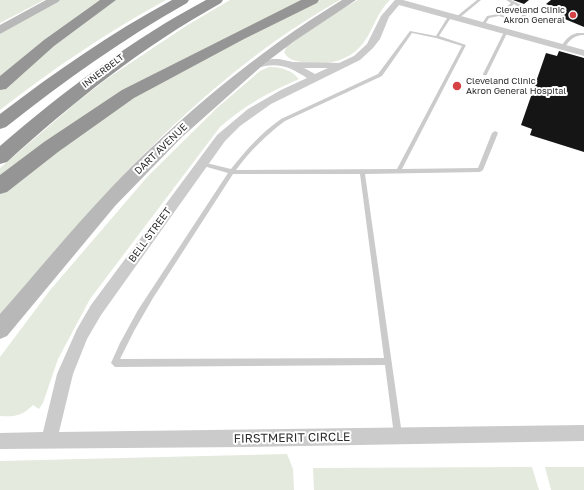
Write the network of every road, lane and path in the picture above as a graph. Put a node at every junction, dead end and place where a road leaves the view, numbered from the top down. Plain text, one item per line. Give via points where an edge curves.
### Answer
1 (54, 0) edge
2 (109, 0) edge
3 (182, 0) edge
4 (216, 0) edge
5 (312, 0) edge
6 (350, 0) edge
7 (479, 0) edge
8 (508, 0) edge
9 (398, 1) edge
10 (513, 3) junction
11 (499, 15) junction
12 (454, 17) junction
13 (482, 25) junction
14 (0, 30) edge
15 (506, 31) junction
16 (584, 34) edge
17 (437, 37) junction
18 (282, 45) junction
19 (563, 47) junction
20 (584, 53) edge
21 (288, 63) junction
22 (344, 65) junction
23 (253, 66) junction
24 (485, 74) dead end
25 (314, 78) junction
26 (0, 85) edge
27 (0, 123) edge
28 (495, 133) dead end
29 (0, 157) edge
30 (202, 164) junction
31 (233, 172) junction
32 (362, 172) junction
33 (398, 172) junction
34 (0, 186) edge
35 (0, 328) edge
36 (387, 361) junction
37 (584, 433) edge
38 (398, 436) junction
39 (49, 440) junction
40 (0, 441) edge

1 - 14 main road
2 - 26 highway via 49,43
3 - 27 highway, INNERBELT via 88,57
4 - 29 highway, INNERBELT via 110,65
5 - 34 highway via 128,94 50,147
6 - 18 main road, DART AVENUE
7 - 12 lane
8 - 10 lane
9 - 12 street
9 - 22 street, BELL STREET via 385,16 370,46 358,58
10 - 11 lane
10 - 11 lane via 526,9 527,12 520,20
11 - 13 lane via 488,17
12 - 13 street
12 - 17 lane
13 - 15 street
15 - 19 street
15 - 24 lane
16 - 19 lane via 573,35
17 - 31 lane via 411,32 380,75 271,127
17 - 33 lane via 464,45
18 - 21 street via 281,53
18 - 23 main road, DART AVENUE
19 - 20 street
21 - 22 street
21 - 23 street via 264,63
21 - 25 street
22 - 25 street, BELL STREET
23 - 35 main road, DART AVENUE via 209,103 125,184
25 - 30 street, BELL STREET via 272,98 241,118 221,138
28 - 33 lane via 480,170
30 - 31 lane
30 - 39 street, BELL STREET via 96,310 82,334 65,374
31 - 32 lane
31 - 36 lane via 155,288 124,340 114,363
32 - 33 lane
32 - 36 lane
36 - 38 lane
37 - 38 street, FIRSTMERIT CIRCLE
38 - 39 street, FIRSTMERIT CIRCLE
39 - 40 street, FIRSTMERIT CIRCLE

